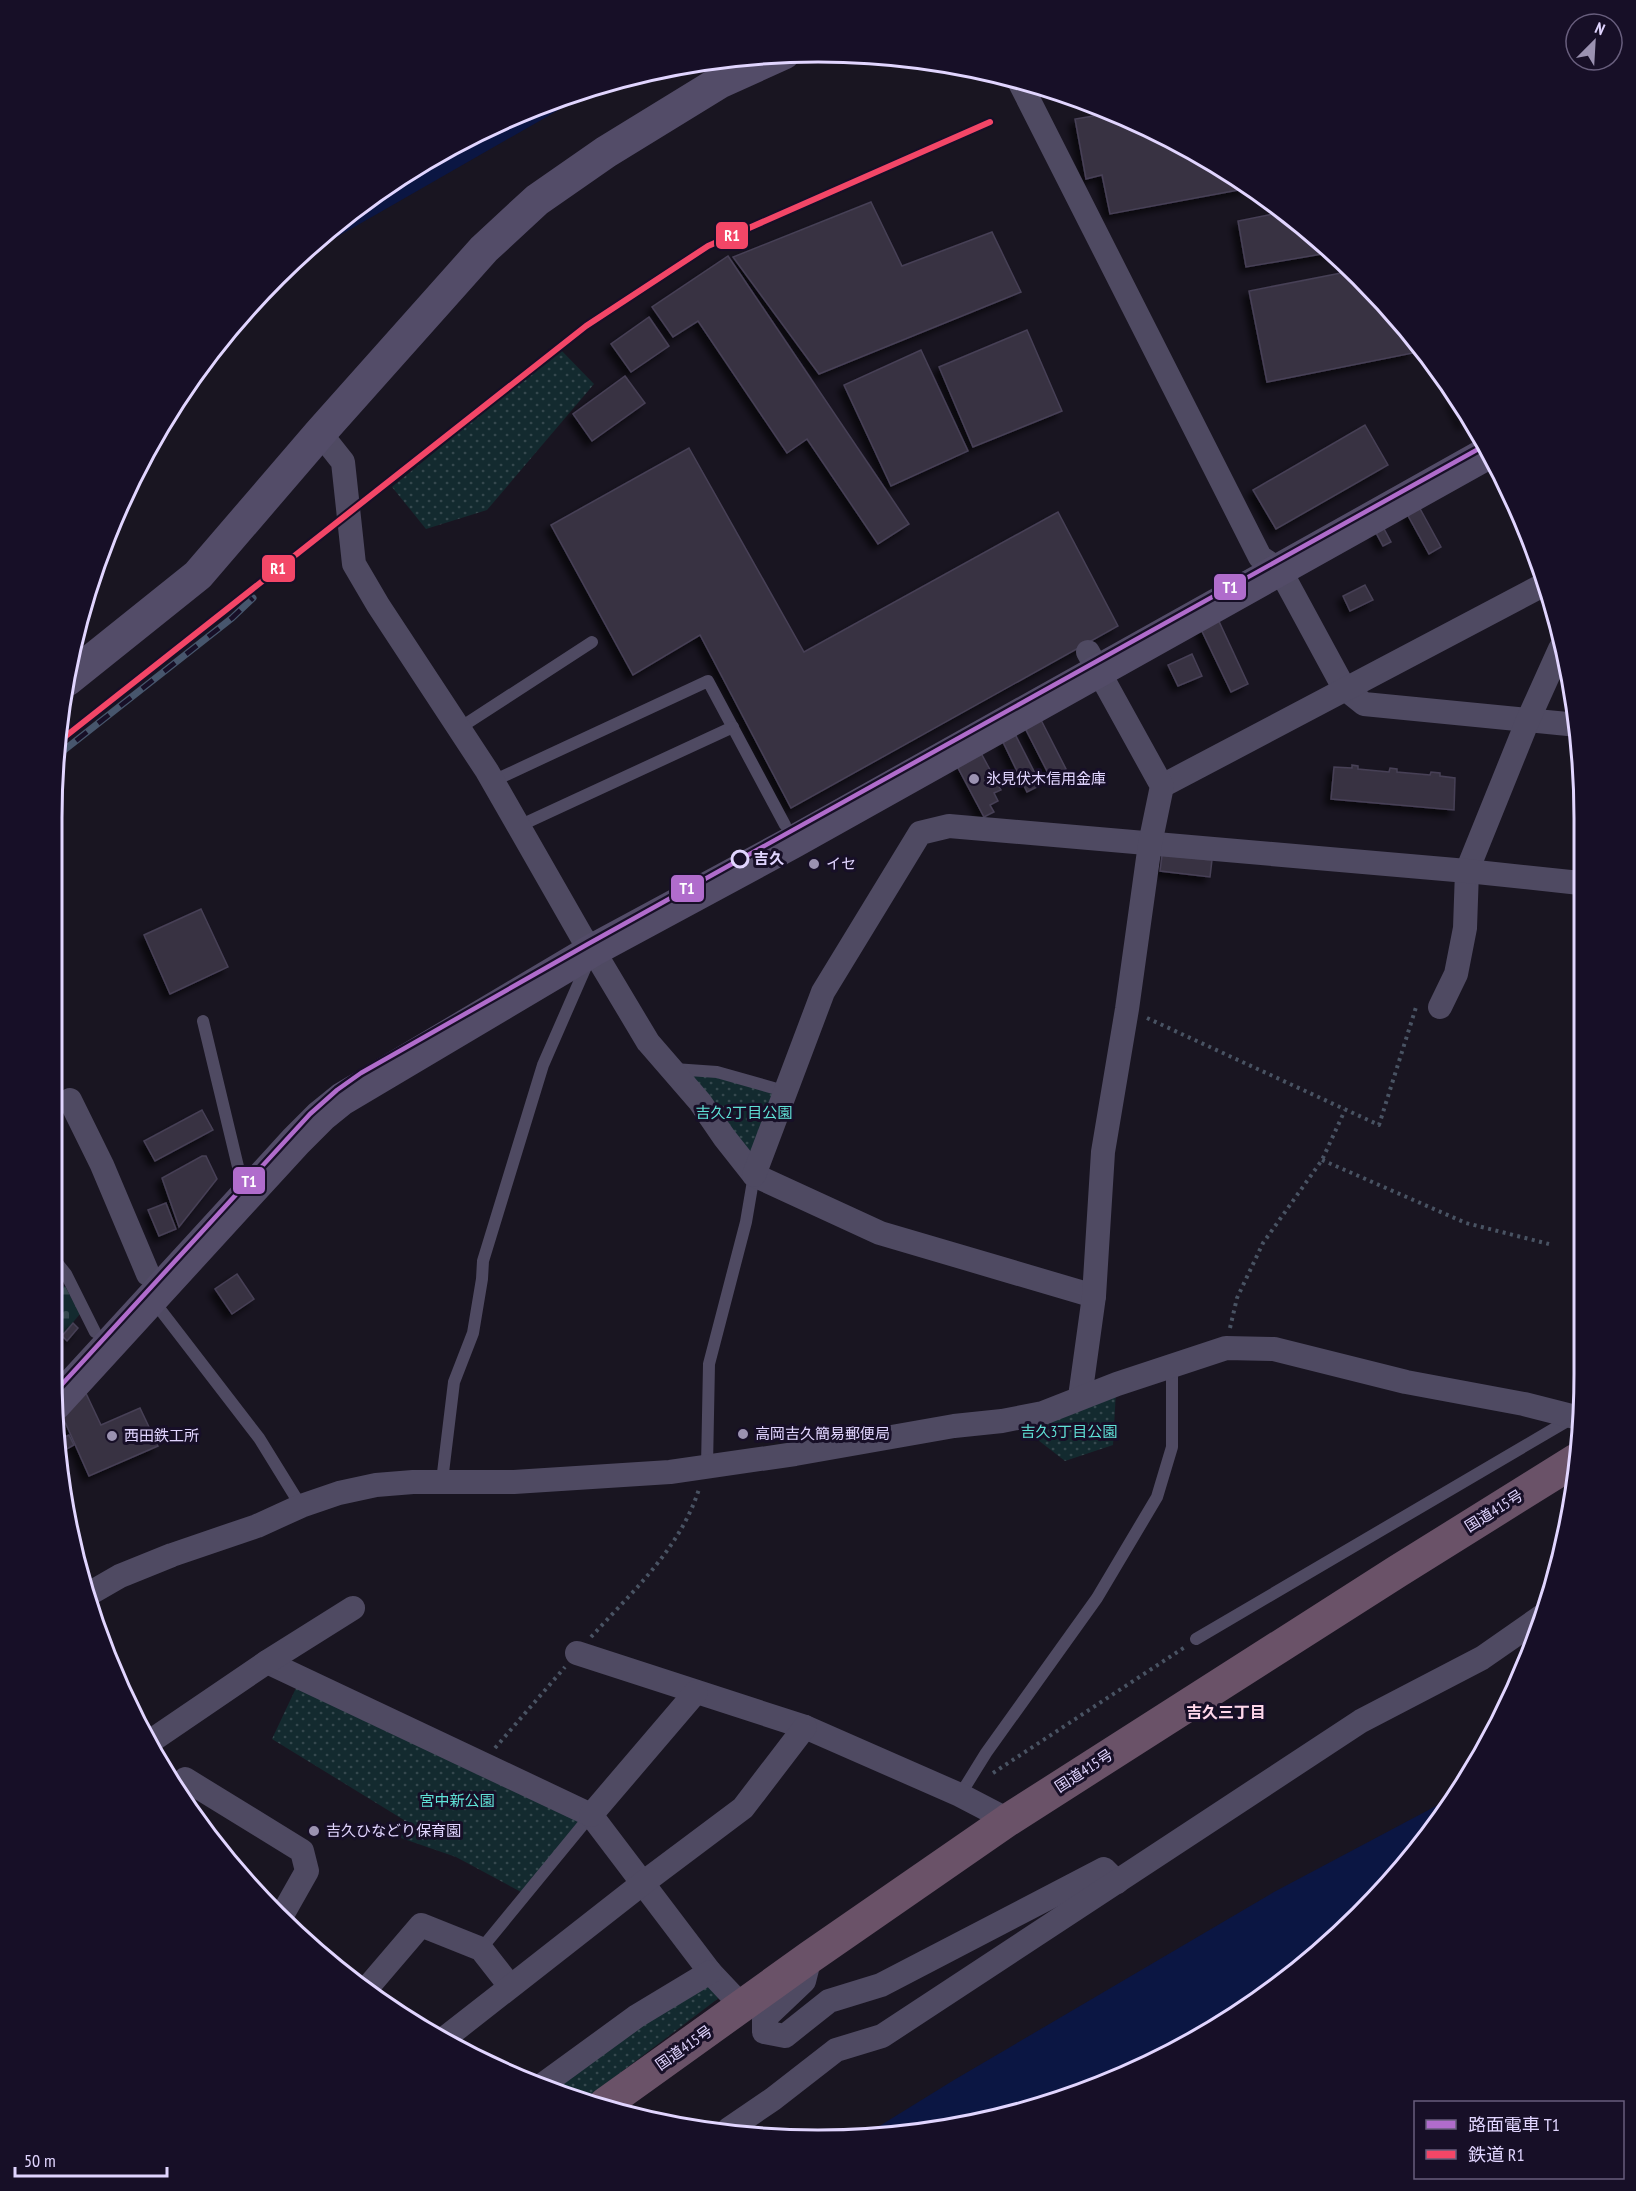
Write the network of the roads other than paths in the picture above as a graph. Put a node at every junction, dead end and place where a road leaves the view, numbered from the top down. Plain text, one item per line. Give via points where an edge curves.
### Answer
1 (760, 64) edge
2 (1024, 90) edge
3 (320, 433) junction
4 (1473, 440) edge
5 (1482, 456) edge
6 (1270, 563) junction
7 (1538, 588) edge
8 (592, 642) dead end
9 (1557, 656) edge
10 (1093, 662) junction
11 (75, 673) edge
12 (1344, 688) junction
13 (1528, 720) junction
14 (1568, 723) edge
15 (733, 727) junction
16 (458, 729) junction
17 (493, 781) junction
18 (1162, 786) junction
19 (785, 825) junction
20 (519, 826) junction
21 (1150, 844) junction
22 (1467, 871) junction
23 (1574, 882) edge
24 (587, 944) junction
25 (1440, 1007) road end
26 (203, 1022) dead end
27 (671, 1069) junction
28 (784, 1091) junction
29 (70, 1100) dead end
30 (240, 1175) junction
31 (754, 1175) junction
32 (62, 1269) edge
33 (150, 1287) junction
34 (1094, 1296) junction
35 (95, 1332) junction
36 (1172, 1366) junction
37 (62, 1368) edge
38 (62, 1395) edge
39 (1080, 1397) junction
40 (1573, 1417) edge
41 (1573, 1421) edge
42 (1569, 1465) edge
43 (707, 1466) junction
44 (442, 1481) junction
45 (301, 1506) junction
46 (94, 1591) edge
47 (353, 1608) dead end
48 (1531, 1624) edge
49 (1196, 1640) road end
50 (577, 1653) road end
51 (267, 1662) junction
52 (696, 1692) junction
53 (805, 1726) junction
54 (156, 1738) edge
55 (182, 1782) edge
56 (960, 1795) junction
57 (591, 1815) junction
58 (1008, 1820) junction
59 (1117, 1882) junction
60 (643, 1883) junction
61 (286, 1910) edge
62 (481, 1949) junction
63 (810, 1957) junction
64 (710, 1972) junction
65 (371, 1983) edge
66 (510, 1986) junction
67 (743, 2007) junction
68 (450, 2034) edge
69 (549, 2080) edge
70 (611, 2100) edge
71 (735, 2125) edge

1 - 3 main road via 720,82 537,200 484,249
2 - 6 street
3 - 11 main road via 198,575
3 - 16 street via 343,462 354,564
4 - 6 main road
5 - 6 main road
6 - 10 main road
6 - 12 street
7 - 12 street
8 - 16 lane
9 - 13 street
10 - 18 street
10 - 19 main road
10 - 24 main road via 793,842
12 - 13 street via 1364,704
12 - 18 street
13 - 14 street
13 - 22 street
15 - 17 lane via 708,681
15 - 19 lane
15 - 20 lane
16 - 17 street
17 - 20 street
18 - 21 street
19 - 24 main road
20 - 24 street
21 - 22 street
21 - 28 street via 949,826 920,833 823,992
21 - 34 street via 1103,1152
22 - 23 street
22 - 25 street via 1465,928 1456,974
24 - 27 street via 648,1041
24 - 30 main road via 333,1080
24 - 33 main road via 342,1099
24 - 44 lane via 543,1065 483,1261 473,1333 454,1382
26 - 30 lane
27 - 28 lane via 717,1072
27 - 31 street
28 - 31 street
29 - 33 street via 102,1165
30 - 33 main road
31 - 34 street via 880,1233
31 - 43 lane via 746,1222 709,1364
32 - 35 lane
33 - 35 main road
33 - 38 main road
33 - 45 lane via 259,1438
34 - 39 street
35 - 37 main road
36 - 39 street
36 - 40 street via 1226,1348 1274,1349 1406,1382
36 - 56 lane via 1172,1447 1157,1497 1097,1598
39 - 43 street via 1043,1413 1002,1421
41 - 49 lane
42 - 58 highway, 国道415号
43 - 44 street via 514,1482
44 - 45 street via 376,1485
45 - 46 street via 257,1527 120,1575
47 - 51 street
48 - 59 street via 1482,1658 1360,1721
50 - 52 street
51 - 54 street
51 - 57 street
52 - 53 street
52 - 57 street
53 - 56 street
53 - 60 street via 743,1808
55 - 61 street via 184,1779 302,1851 307,1871
56 - 58 street
57 - 60 street
57 - 62 lane
58 - 63 highway, 国道415号
59 - 63 street via 1104,1869 881,1985 829,2001 785,2036 764,2032 765,2019 804,1981
59 - 71 street via 882,2036 836,2050
60 - 64 street
60 - 66 street
62 - 65 street via 421,1925
62 - 66 street
63 - 67 highway, 国道415号
64 - 67 street
64 - 69 street via 637,2016
66 - 68 street
67 - 70 highway, 国道415号

